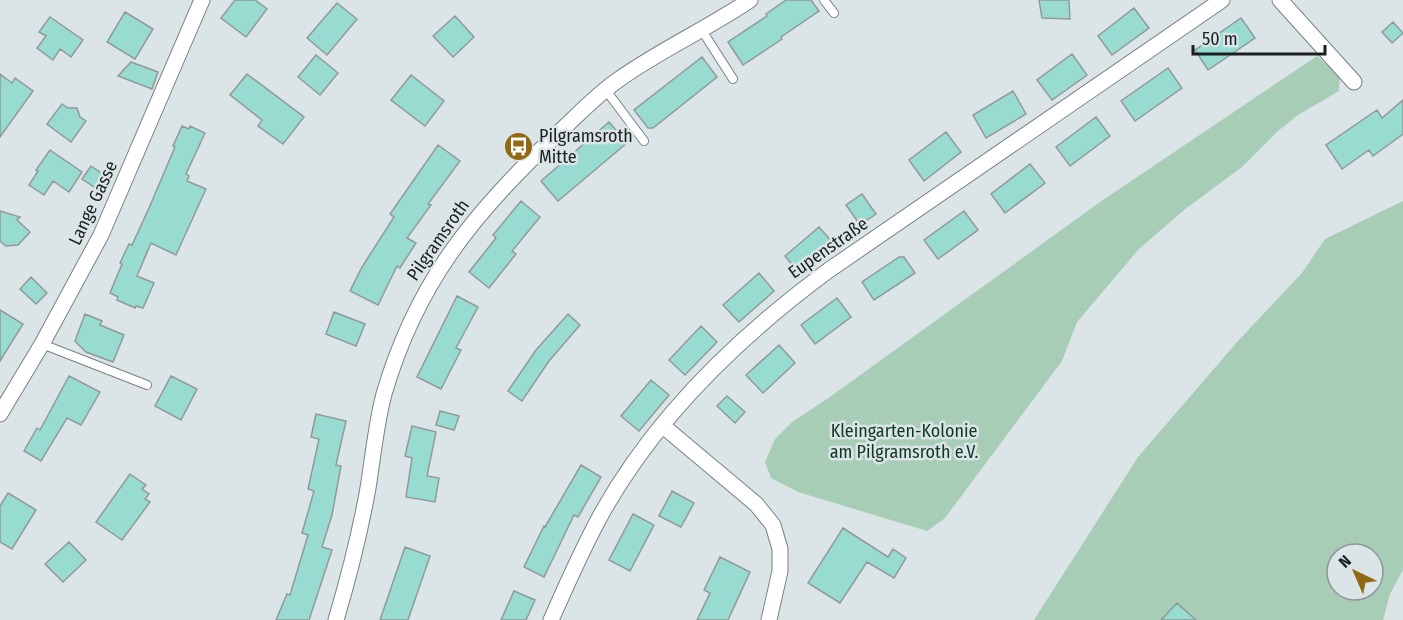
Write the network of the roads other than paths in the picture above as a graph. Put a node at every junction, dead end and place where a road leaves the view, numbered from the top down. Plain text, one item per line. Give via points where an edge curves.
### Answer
1 (202, 0) edge
2 (750, 0) edge
3 (824, 0) edge
4 (1222, 0) edge
5 (1280, 0) edge
6 (834, 13) dead end
7 (701, 29) junction
8 (733, 79) dead end
9 (1354, 82) dead end
10 (605, 90) junction
11 (644, 141) dead end
12 (42, 345) junction
13 (147, 385) dead end
14 (0, 414) edge
15 (663, 426) junction
16 (336, 620) edge
17 (551, 620) edge
18 (769, 620) edge

1 - 12 street, Lange Gasse via 101,235
2 - 7 street, Pilgramsroth
3 - 6 lane
4 - 15 street, Eupenstraße via 794,296 739,344
5 - 9 street
7 - 8 lane
7 - 10 street, Pilgramsroth
10 - 11 lane
10 - 16 street, Pilgramsroth via 482,210 423,295 402,340 384,396 362,523
12 - 13 lane
12 - 14 street, Lange Gasse
15 - 17 street, Eupenstraße via 603,511
15 - 18 street via 756,504 773,525 780,549 780,572

